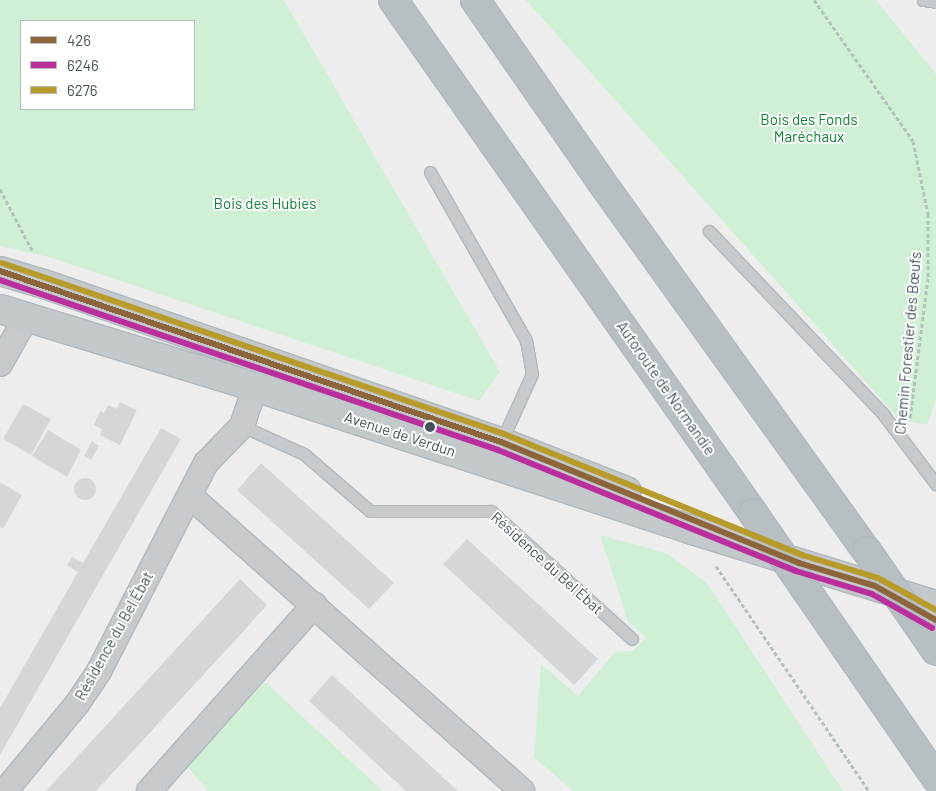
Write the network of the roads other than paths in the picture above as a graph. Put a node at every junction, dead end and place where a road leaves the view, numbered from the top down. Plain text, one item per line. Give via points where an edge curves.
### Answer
1 (393, 0) edge
2 (475, 0) edge
3 (923, 0) edge
4 (936, 2) edge
5 (430, 172) dead end
6 (709, 231) dead end
7 (0, 271) edge
8 (0, 309) edge
9 (27, 316) junction
10 (0, 364) edge
11 (255, 387) junction
12 (242, 426) junction
13 (501, 442) junction
14 (936, 484) edge
15 (190, 496) junction
16 (798, 563) junction
17 (875, 586) junction
18 (936, 591) edge
19 (936, 604) edge
20 (314, 605) junction
21 (936, 620) edge
22 (632, 639) dead end
23 (936, 651) edge
24 (936, 778) edge
25 (5, 791) edge
26 (149, 791) edge
27 (522, 791) edge

1 - 24 highway, Autoroute de Normandie, bridge
2 - 23 highway, bridge
3 - 4 lane
5 - 13 lane via 526,340 532,374
6 - 14 lane via 883,414
7 - 13 main road, Avenue de Verdun
8 - 9 main road, Avenue de Verdun
9 - 10 street
9 - 11 main road, Avenue de Verdun
11 - 12 street, Résidence du Bel Ébat
11 - 16 main road, Avenue de Verdun
12 - 15 street, Résidence du Bel Ébat via 206,463
12 - 22 lane, Résidence du Bel Ébat via 304,454 370,512 491,511
13 - 16 main road, Avenue de Verdun via 672,508
15 - 20 street
15 - 25 street, Résidence du Bel Ébat via 99,671 78,704
16 - 17 main road, Avenue de Verdun
17 - 18 main road
17 - 19 main road, Avenue de Verdun
17 - 21 main road
20 - 26 street
20 - 27 street

